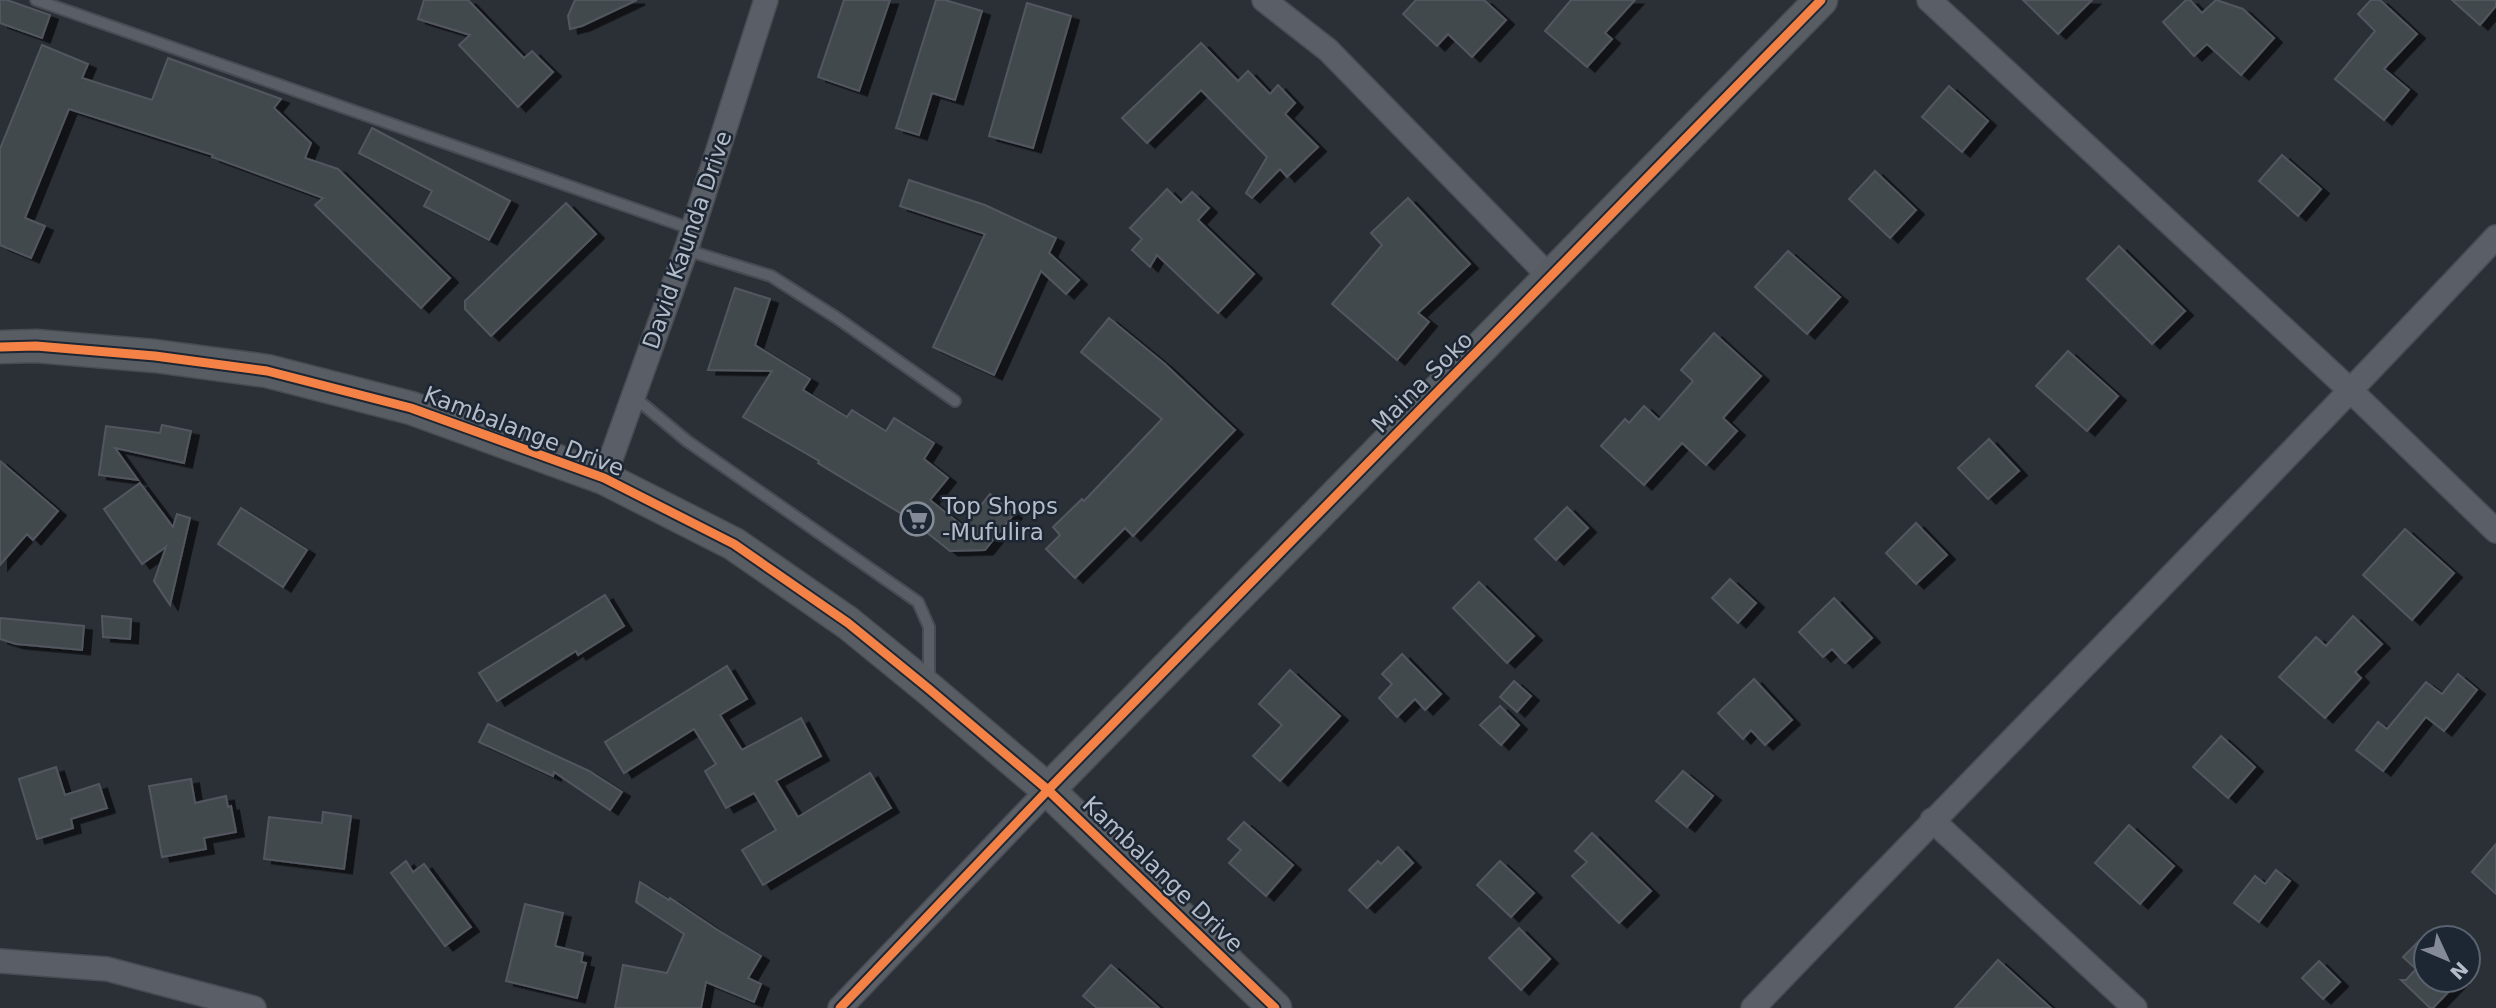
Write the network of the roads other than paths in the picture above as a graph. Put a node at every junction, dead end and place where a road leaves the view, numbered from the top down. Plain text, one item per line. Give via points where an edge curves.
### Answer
1 (36, 0) edge
2 (766, 0) edge
3 (1264, 0) edge
4 (1821, 0) edge
5 (1929, 0) edge
6 (2496, 237) edge
7 (689, 239) junction
8 (1551, 278) junction
9 (0, 347) edge
10 (2351, 391) junction
11 (634, 396) junction
12 (955, 401) dead end
13 (604, 478) junction
14 (2496, 531) edge
15 (929, 689) junction
16 (1048, 790) junction
17 (1932, 820) junction
18 (0, 961) edge
19 (254, 1008) edge
20 (840, 1008) edge
21 (1275, 1008) edge
22 (1753, 1008) edge
23 (2135, 1008) edge

1 - 7 lane
2 - 7 street, David Kaunda Drive
3 - 8 street via 1328,50
4 - 8 street, Maina Soko
5 - 10 street
6 - 10 street
7 - 11 street, David Kaunda Drive
7 - 12 lane via 771,276
8 - 16 street, Maina Soko
9 - 13 street, Kambalange Drive via 129,354 267,371 411,408
10 - 14 street
10 - 17 street
11 - 13 street, David Kaunda Drive
11 - 15 lane via 687,441 918,602 929,627
13 - 15 street, Kambalange Drive via 734,544 848,623
15 - 16 street, Kambalange Drive
16 - 20 street
16 - 21 street, Kambalange Drive
17 - 22 street
17 - 23 street
18 - 19 street via 107,969

